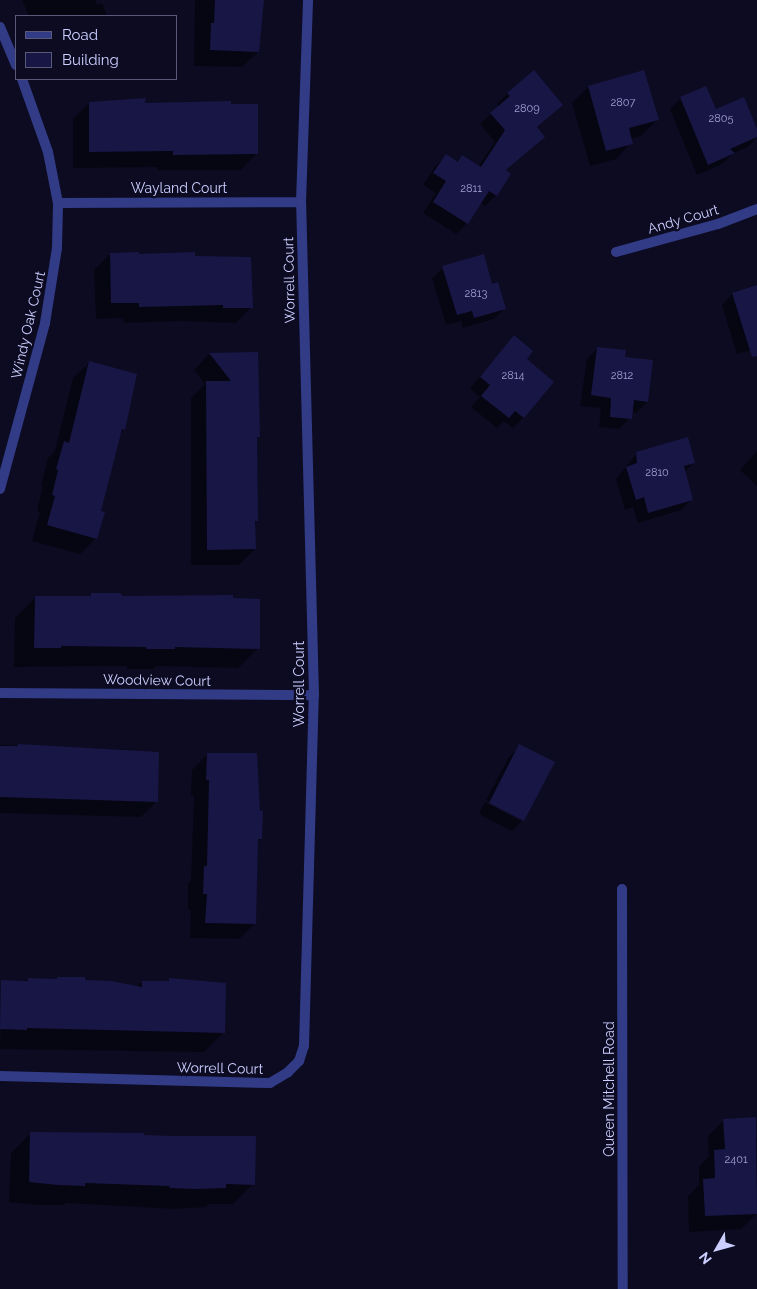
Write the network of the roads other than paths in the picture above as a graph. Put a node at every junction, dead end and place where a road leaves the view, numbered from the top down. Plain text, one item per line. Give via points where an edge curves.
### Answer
1 (308, 0) edge
2 (0, 26) edge
3 (15, 63) edge
4 (22, 80) edge
5 (301, 202) junction
6 (58, 203) junction
7 (757, 209) edge
8 (616, 252) dead end
9 (0, 489) edge
10 (0, 692) edge
11 (314, 695) junction
12 (622, 889) dead end
13 (0, 1076) edge
14 (623, 1289) edge

1 - 5 street, Worrell Court
2 - 3 street
4 - 6 street, Windy Oak Court via 48,152
5 - 6 street, Wayland Court
5 - 11 street, Worrell Court
6 - 9 street, Windy Oak Court via 52,291
7 - 8 street, Andy Court via 718,224
10 - 11 street, Woodview Court
11 - 13 street, Worrell Court via 304,1046 299,1061 270,1083
12 - 14 street, Queen Mitchell Road

